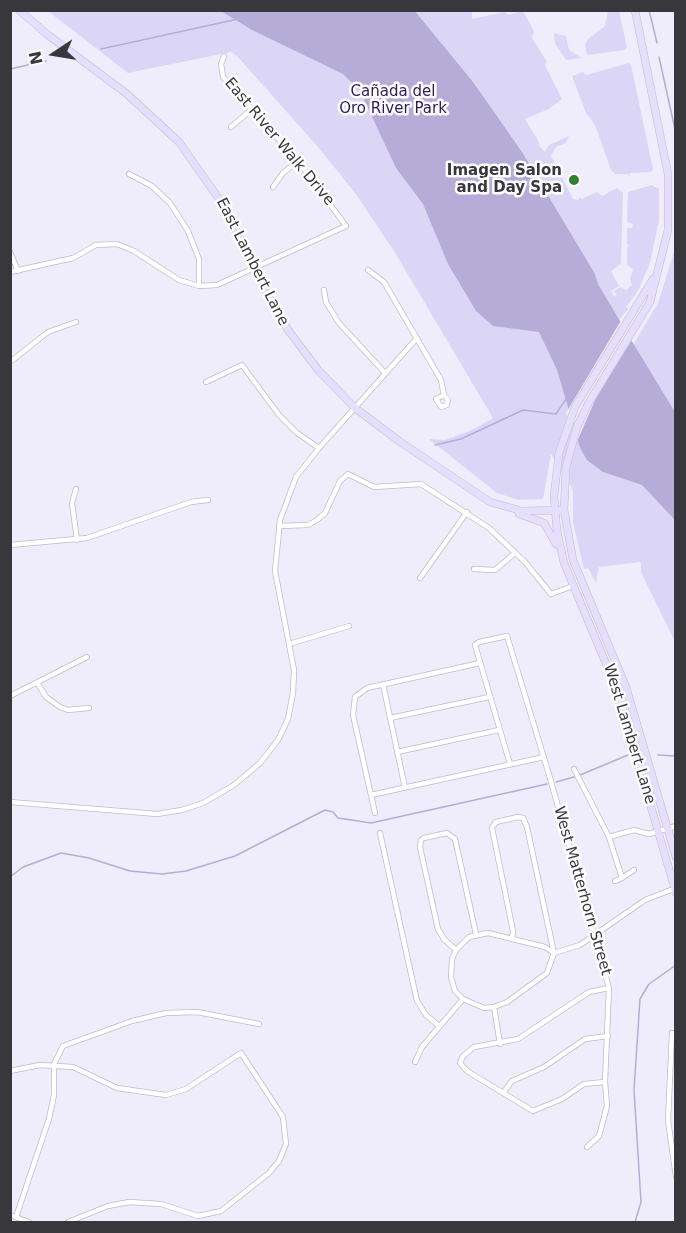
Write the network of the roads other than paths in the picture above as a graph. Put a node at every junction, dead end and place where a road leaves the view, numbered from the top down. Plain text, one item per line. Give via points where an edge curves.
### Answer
1 (20, 10) edge
2 (635, 10) edge
3 (224, 56) dead end
4 (252, 109) junction
5 (231, 127) dead end
6 (298, 161) junction
7 (129, 174) dead end
8 (273, 187) dead end
9 (10, 252) edge
10 (255, 269) junction
11 (659, 269) junction
12 (368, 270) dead end
13 (18, 271) junction
14 (10, 272) edge
15 (199, 286) junction
16 (324, 290) dead end
17 (76, 322) dead end
18 (417, 338) junction
19 (11, 362) edge
20 (386, 373) junction
21 (206, 382) dead end
22 (444, 394) dead end
23 (355, 408) junction
24 (319, 448) junction
25 (76, 489) dead end
26 (208, 500) dead end
27 (504, 507) junction
28 (564, 507) junction
29 (555, 510) junction
30 (467, 512) junction
31 (279, 526) junction
32 (77, 540) junction
33 (10, 545) edge
34 (515, 553) junction
35 (564, 563) junction
36 (474, 569) dead end
37 (420, 578) dead end
38 (573, 586) junction
39 (586, 616) junction
40 (349, 626) dead end
41 (289, 645) junction
42 (614, 656) junction
43 (87, 657) dead end
44 (480, 663) junction
45 (38, 684) junction
46 (383, 684) junction
47 (10, 696) edge
48 (489, 697) junction
49 (89, 708) dead end
50 (390, 718) junction
51 (499, 730) junction
52 (398, 752) junction
53 (544, 757) junction
54 (510, 764) junction
55 (574, 769) dead end
56 (405, 788) junction
57 (371, 795) junction
58 (10, 802) edge
59 (375, 813) dead end
60 (675, 826) edge
61 (667, 828) junction
62 (658, 831) junction
63 (380, 833) dead end
64 (609, 837) junction
65 (675, 857) edge
66 (633, 870) dead end
67 (622, 878) junction
68 (615, 881) dead end
69 (675, 889) edge
70 (476, 934) junction
71 (593, 936) junction
72 (512, 938) junction
73 (456, 950) junction
74 (554, 953) junction
75 (609, 988) junction
76 (463, 999) junction
77 (494, 1007) junction
78 (259, 1024) dead end
79 (439, 1026) junction
80 (672, 1034) dead end
81 (608, 1036) junction
82 (500, 1044) junction
83 (415, 1062) dead end
84 (54, 1064) junction
85 (10, 1071) edge
86 (605, 1082) junction
87 (503, 1093) junction
88 (675, 1098) edge
89 (669, 1099) junction
90 (587, 1147) dead end
91 (675, 1177) edge
92 (13, 1216) edge
93 (29, 1222) edge
94 (68, 1222) edge

1 - 10 main road, East Lambert Lane via 127,94 179,142 226,209
2 - 11 main road, West Lambert Lane via 669,185 668,230
3 - 4 street, East River Walk Drive via 224,78
4 - 5 street
4 - 6 street, East River Walk Drive
6 - 8 street
6 - 10 street, East River Walk Drive via 346,226
7 - 15 street via 164,197 188,231 199,259
9 - 13 street
10 - 15 street via 217,285
10 - 23 main road, East Lambert Lane via 297,344
11 - 28 main road, West Lambert Lane via 650,302 579,421 568,455
11 - 29 main road, West Lambert Lane via 573,413 559,453
12 - 18 street via 384,282
13 - 14 street
13 - 15 street via 73,258 96,245 117,244 179,280
16 - 20 street via 339,323
17 - 19 street via 48,332
18 - 20 street
18 - 22 street via 441,380
20 - 23 street
21 - 24 street via 242,365 279,415
23 - 24 street
23 - 27 main road, East Lambert Lane via 468,488
24 - 31 street via 296,477
25 - 32 street via 72,503
26 - 32 street via 191,502
27 - 29 main road, East Lambert Lane
27 - 35 main road via 544,523
28 - 29 main road, East Lambert Lane
28 - 42 main road, West Lambert Lane via 573,560
29 - 35 main road, West Lambert Lane
30 - 31 street via 421,484 374,487 348,474 317,520 308,525
30 - 34 street
30 - 37 street
31 - 41 street via 275,571
32 - 33 street
34 - 36 street via 495,570
34 - 38 street via 550,594
35 - 38 main road, West Lambert Lane
38 - 39 main road, West Lambert Lane
39 - 42 main road via 592,619 607,651
39 - 62 main road, West Lambert Lane via 617,690
40 - 41 street
41 - 58 street via 293,693 288,719 278,740 260,763 234,785 203,803 157,814
42 - 61 main road, West Lambert Lane
43 - 45 street
44 - 46 street
44 - 48 street
44 - 53 street, West Matterhorn Street via 477,643 507,636
45 - 47 street
45 - 49 street via 46,697 60,707
46 - 50 street
46 - 57 street via 367,688 354,701 353,715
48 - 50 street
48 - 51 street
50 - 52 street
51 - 52 street
51 - 54 street
52 - 56 street
53 - 54 street
53 - 71 street, West Matterhorn Street
54 - 56 street
55 - 64 street
56 - 57 street
57 - 59 street
60 - 61 street
61 - 62 street
61 - 65 main road, West Lambert Lane
62 - 64 street via 645,834 634,830
62 - 69 main road, West Lambert Lane
63 - 79 street via 417,1001
64 - 67 street
66 - 67 street
67 - 68 street
69 - 71 street via 645,900
70 - 72 street
70 - 73 street
70 - 73 street via 453,836 447,833 421,840 438,929
71 - 74 street via 576,947
71 - 75 street, West Matterhorn Street
72 - 74 street
72 - 74 street via 492,826 518,817 526,822
73 - 76 street via 451,977 455,991
74 - 77 street via 544,976
75 - 81 street, West Matterhorn Street
75 - 82 street via 589,992 525,1036
76 - 77 street via 484,1008
76 - 79 street
77 - 82 street
78 - 84 street via 197,1012 151,1016 69,1043 58,1051
79 - 83 street
80 - 89 street
81 - 86 street, West Matterhorn Street
81 - 87 street via 585,1039 544,1067 512,1082
82 - 87 street via 474,1047 462,1056 460,1063
84 - 85 street
84 - 92 street via 49,1119
84 - 94 street via 79,1069 117,1088 166,1095 186,1089 241,1053 278,1108 285,1126 283,1154 269,1173 230,1206 214,1214 198,1216 140,1201 108,1206
86 - 87 street via 584,1084 533,1111
86 - 90 street, West Matterhorn Street via 605,1120 600,1136
88 - 89 street
89 - 91 street
92 - 93 street

